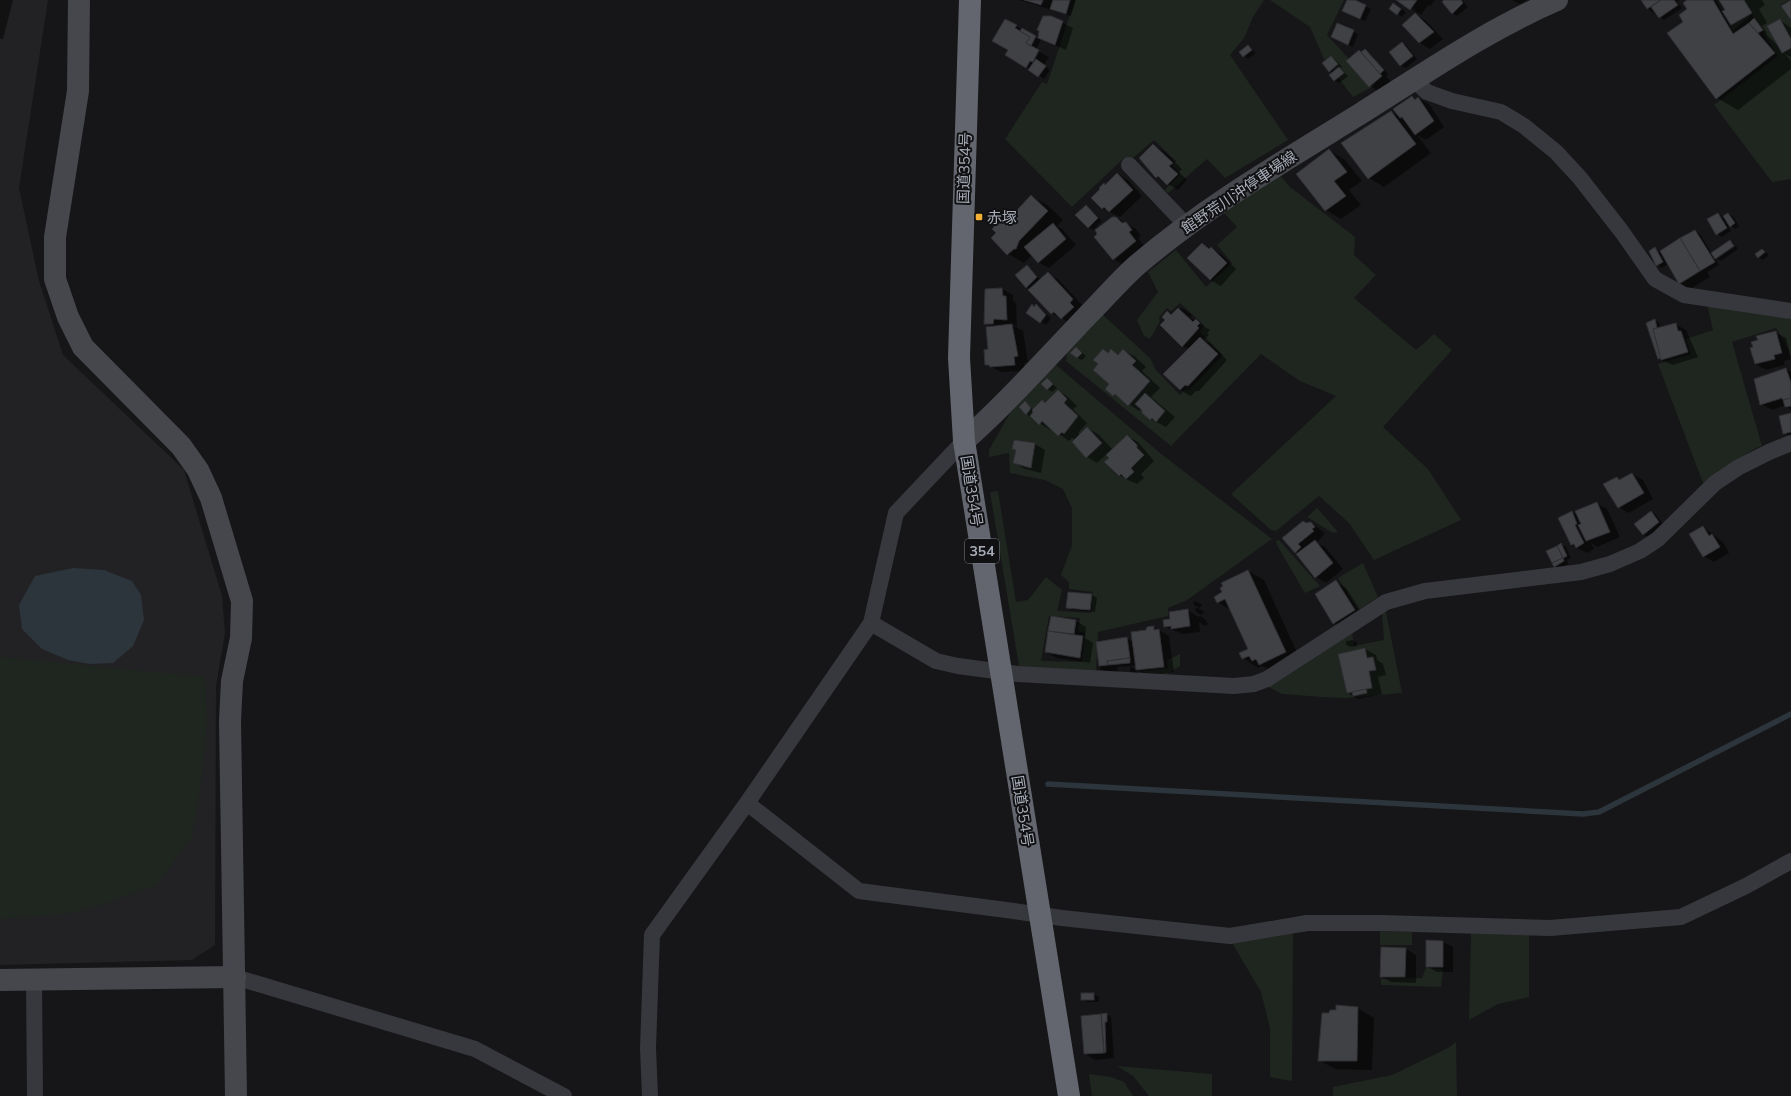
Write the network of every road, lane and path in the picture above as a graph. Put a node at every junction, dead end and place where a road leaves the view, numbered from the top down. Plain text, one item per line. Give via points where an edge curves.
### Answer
1 (78, 0) edge
2 (970, 0) edge
3 (1557, 0) edge
4 (1414, 80) junction
5 (1129, 165) dead end
6 (1187, 226) junction
7 (1791, 311) edge
8 (964, 441) junction
9 (1791, 443) edge
10 (871, 623) junction
11 (1002, 671) junction
12 (747, 803) junction
13 (1791, 861) edge
14 (1039, 915) junction
15 (235, 977) junction
16 (0, 980) edge
17 (34, 980) junction
18 (536, 1089) edge
19 (35, 1096) edge
20 (236, 1096) edge
21 (564, 1096) edge
22 (650, 1096) edge
23 (1069, 1096) edge

1 - 15 street via 78,91 55,237 55,280 68,317 83,347 181,446 198,470 211,498 242,601 241,638 232,681 230,721
2 - 8 highway, 国道354号 / 354 via 959,358
3 - 4 street, 館野荒川沖停車場線 via 1490,34
4 - 6 street, 館野荒川沖停車場線 via 1269,170
4 - 7 street via 1427,92 1452,102 1502,112 1530,130 1556,152 1580,178 1655,278 1672,289 1684,295
5 - 6 street
6 - 8 street, 館野荒川沖停車場線 via 1122,280 1011,396
8 - 10 street via 896,512
8 - 11 highway, 国道354号 / 354
9 - 11 street via 1739,467 1715,483 1658,539 1640,551 1610,564 1582,572 1425,591 1386,602 1267,679 1254,684 1226,686
10 - 11 street via 936,661
10 - 12 street
11 - 14 highway, 国道354号 / 354
12 - 14 street via 859,891
12 - 22 street via 652,935 648,1048
13 - 14 street via 1681,917 1550,928 1307,923 1230,936
14 - 23 highway, 国道354号 / 354
15 - 17 street
15 - 18 street via 475,1049
15 - 20 street
16 - 17 street
17 - 19 street
18 - 21 street

